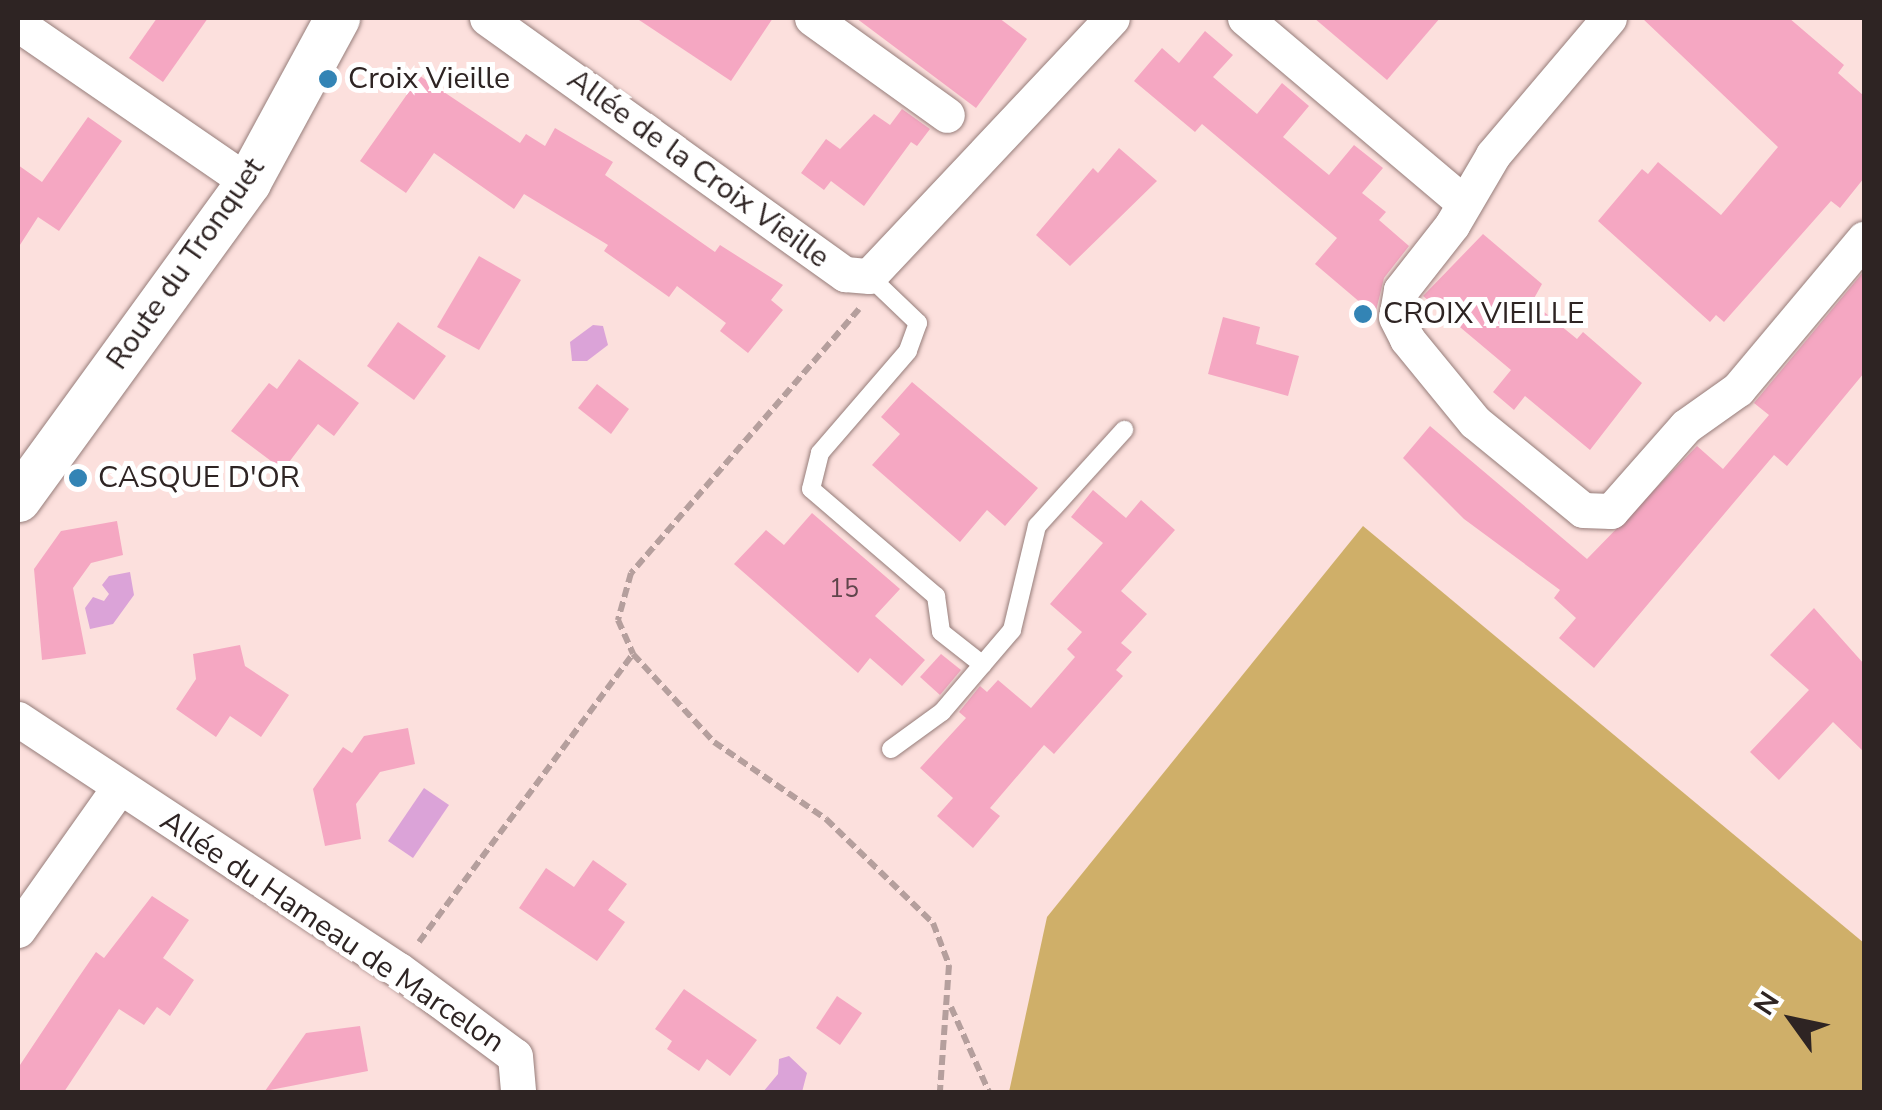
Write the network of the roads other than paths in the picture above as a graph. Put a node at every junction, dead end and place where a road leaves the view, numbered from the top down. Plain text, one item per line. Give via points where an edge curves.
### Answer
1 (337, 18) edge
2 (487, 18) edge
3 (812, 18) edge
4 (1112, 18) edge
5 (1246, 18) edge
6 (1609, 18) edge
7 (27, 32) edge
8 (947, 115) dead end
9 (248, 182) junction
10 (1463, 202) junction
11 (1864, 239) edge
12 (869, 276) junction
13 (1124, 430) dead end
14 (18, 499) edge
15 (982, 665) junction
16 (18, 719) edge
17 (891, 750) dead end
18 (118, 789) junction
19 (18, 930) edge
20 (518, 1092) edge

1 - 9 street, Route du Tronquet
2 - 12 street, Allée de la Croix Vieille via 845,274
3 - 8 street
4 - 12 street, Allée de la Croix Vieille
5 - 10 street
6 - 10 street via 1493,155
7 - 9 street
9 - 14 street, Route du Tronquet
10 - 11 street via 1401,290 1396,317 1476,422 1583,510 1612,511 1686,426 1738,389
12 - 15 lane via 918,323 908,350 820,452 811,489 936,596 941,632
13 - 15 lane via 1037,526 1012,630
15 - 17 lane via 942,712
16 - 18 street, Allée du Hameau de Marcelon
18 - 19 street
18 - 20 street, Allée du Hameau de Marcelon via 399,970 515,1056

